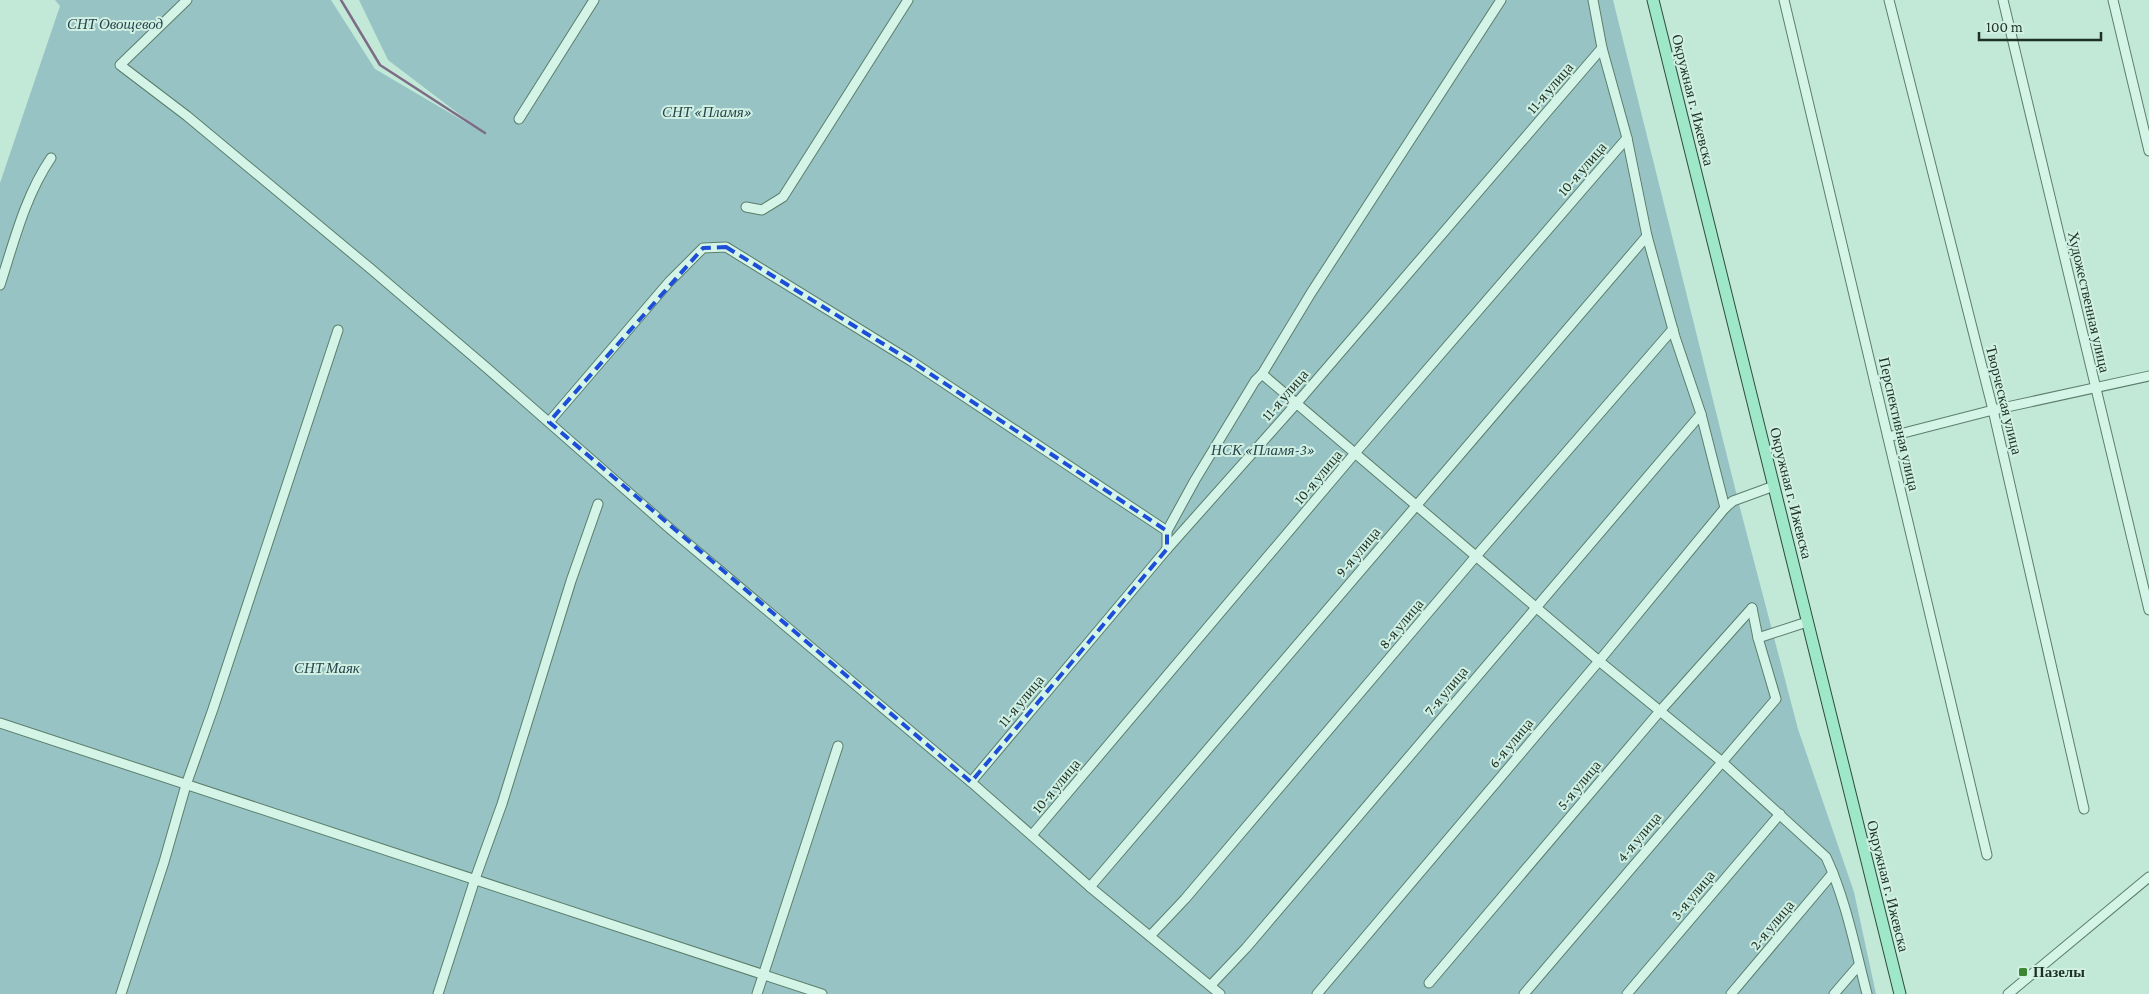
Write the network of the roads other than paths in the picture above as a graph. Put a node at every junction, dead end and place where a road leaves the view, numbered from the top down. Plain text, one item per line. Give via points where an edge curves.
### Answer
1 (187, 0) edge
2 (594, 0) edge
3 (908, 0) edge
4 (1502, 0) edge
5 (1593, 0) edge
6 (1653, 0) edge
7 (1784, 0) edge
8 (1889, 0) edge
9 (2003, 0) edge
10 (2113, 0) edge
11 (1602, 48) junction
12 (519, 120) dead end
13 (1627, 138) junction
14 (2149, 151) edge
15 (52, 158) dead end
16 (746, 207) dead end
17 (1647, 236) junction
18 (0, 285) edge
19 (1673, 329) junction
20 (338, 330) dead end
21 (1262, 374) junction
22 (2149, 376) edge
23 (2096, 388) junction
24 (1296, 404) junction
25 (1993, 410) junction
26 (1701, 414) junction
27 (550, 422) junction
28 (1888, 437) junction
29 (1356, 452) junction
30 (1774, 486) junction
31 (598, 504) dead end
32 (1417, 505) junction
33 (1725, 508) junction
34 (1167, 531) junction
35 (1167, 549) junction
36 (1477, 556) junction
37 (1536, 607) junction
38 (2149, 610) edge
39 (1807, 622) junction
40 (1758, 638) junction
41 (1599, 661) junction
42 (1660, 711) junction
43 (0, 723) edge
44 (838, 746) dead end
45 (1721, 761) junction
46 (971, 782) junction
47 (186, 785) junction
48 (2084, 809) dead end
49 (1780, 814) junction
50 (1032, 835) junction
51 (1987, 855) dead end
52 (1833, 873) junction
53 (2149, 877) edge
54 (475, 879) junction
55 (1090, 887) junction
56 (1150, 936) junction
57 (1859, 965) junction
58 (764, 974) junction
59 (1429, 982) dead end
60 (1211, 985) junction
61 (121, 994) edge
62 (438, 994) edge
63 (757, 994) edge
64 (822, 994) edge
65 (1220, 994) edge
66 (1317, 994) edge
67 (1524, 994) edge
68 (1627, 994) edge
69 (1731, 994) edge
70 (1834, 994) edge
71 (1867, 994) edge
72 (1900, 994) edge
73 (2009, 994) edge

1 - 27 street via 120,65 187,116
2 - 12 street
3 - 16 street via 783,197 762,210
4 - 21 street
5 - 11 street
6 - 30 main road, Окружная г. Ижевска
7 - 28 street, Перспективная улица
8 - 25 street, Творческая улица
9 - 23 street, Художественная улица
10 - 14 street
11 - 13 street
11 - 24 street, 11-я улица
13 - 17 street
13 - 29 street, 10-я улица
15 - 18 street via 39,176
17 - 19 street
17 - 32 street, 9-я улица
19 - 26 street
19 - 36 street, 8-я улица
20 - 47 street
21 - 24 street
21 - 34 street
22 - 23 street
23 - 25 street
23 - 38 street, Художественная улица
24 - 29 street
24 - 35 street, 11-я улица
25 - 28 street
25 - 48 street, Творческая улица
26 - 33 street
26 - 37 street, 7-я улица
27 - 34 street via 669,282 703,248 726,247 911,361
27 - 46 street via 668,527
28 - 51 street, Перспективная улица
29 - 32 street
29 - 50 street, 10-я улица
30 - 33 street via 1733,501
30 - 39 main road, Окружная г. Ижевска
31 - 54 street
32 - 36 street
32 - 55 street, 9-я улица
33 - 41 street, 6-я улица
34 - 35 street
35 - 46 street, 11-я улица
36 - 37 street
36 - 56 street, 8-я улица
37 - 41 street
37 - 60 street, 7-я улица
39 - 40 street
39 - 72 main road, Окружная г. Ижевска
40 - 42 street, 5-я улица via 1752,608
40 - 45 street, 4-я улица via 1776,698
41 - 42 street
41 - 66 street, 6-я улица
42 - 45 street
42 - 59 street, 5-я улица
43 - 47 street
44 - 58 street
45 - 49 street
45 - 67 street, 4-я улица
46 - 50 street
47 - 54 street
47 - 61 street
49 - 52 street via 1826,857
49 - 68 street, 3-я улица
50 - 55 street
52 - 57 street
52 - 69 street, 2-я улица
53 - 73 street
54 - 58 street
54 - 62 street
55 - 56 street
56 - 60 street
57 - 70 street
57 - 71 street
58 - 63 street
58 - 64 street
60 - 65 street

